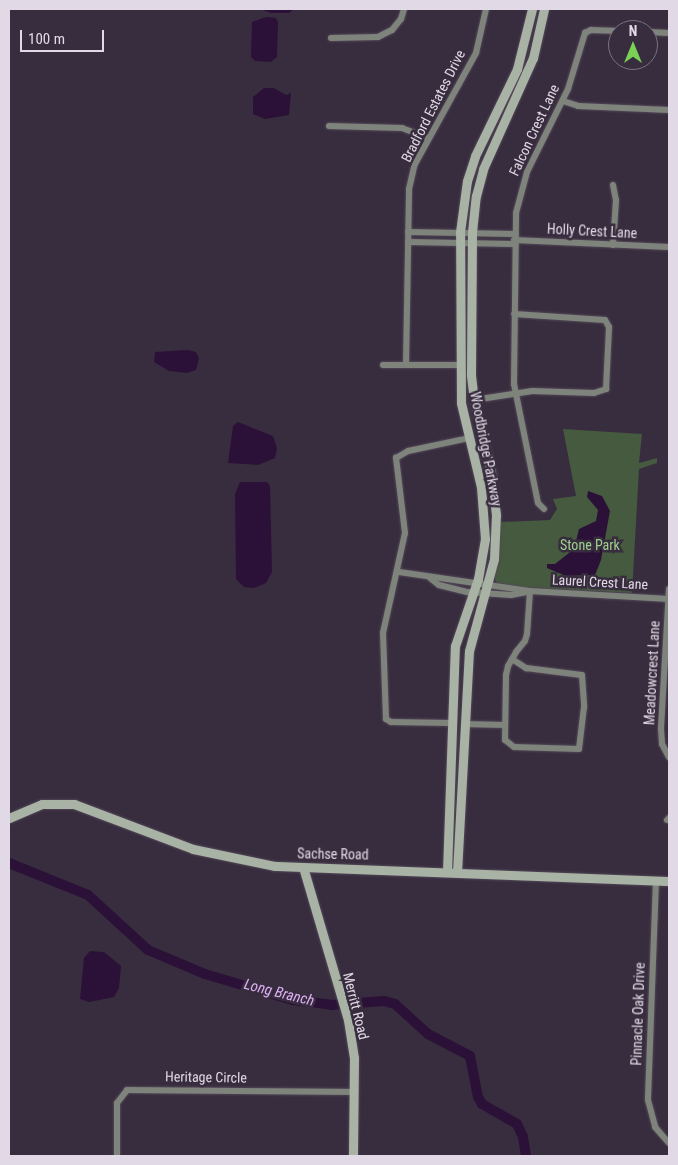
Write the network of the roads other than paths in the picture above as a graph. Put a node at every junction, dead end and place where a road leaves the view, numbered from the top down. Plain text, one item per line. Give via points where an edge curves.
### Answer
1 (404, 9) edge
2 (486, 9) edge
3 (532, 9) edge
4 (544, 9) edge
5 (608, 31) edge
6 (331, 38) dead end
7 (562, 100) junction
8 (669, 110) edge
9 (329, 126) dead end
10 (428, 138) junction
11 (613, 185) dead end
12 (408, 232) junction
13 (460, 232) junction
14 (472, 232) junction
15 (514, 239) junction
16 (408, 242) junction
17 (460, 242) junction
18 (472, 243) junction
19 (613, 245) junction
20 (669, 247) edge
21 (514, 314) junction
22 (383, 365) dead end
23 (406, 365) junction
24 (459, 365) junction
25 (516, 394) junction
26 (474, 400) junction
27 (469, 438) junction
28 (544, 509) dead end
29 (399, 572) junction
30 (430, 578) junction
31 (477, 582) junction
32 (487, 583) junction
33 (669, 589) edge
34 (530, 591) junction
35 (473, 592) junction
36 (484, 593) junction
37 (669, 599) edge
38 (512, 659) junction
39 (450, 723) junction
40 (464, 724) junction
41 (504, 725) junction
42 (669, 757) edge
43 (9, 818) edge
44 (303, 867) junction
45 (447, 872) junction
46 (457, 872) junction
47 (656, 880) junction
48 (669, 881) edge
49 (355, 1092) junction
50 (669, 1143) edge
51 (117, 1156) edge
52 (353, 1156) edge

1 - 6 street via 392,30 378,37
2 - 10 street, Bradford Estates Drive via 476,52
3 - 13 main road, Woodbridge Parkway via 517,69 475,156 467,181
4 - 14 main road, Woodbridge Parkway via 533,58 482,168
5 - 7 street, Falcon Crest Lane via 585,33
7 - 8 street via 578,106
7 - 15 street, Falcon Crest Lane via 527,172
9 - 10 street via 402,128
10 - 12 street, Bradford Estates Drive via 415,164 409,189
11 - 19 street via 616,200
12 - 13 street, Holly Crest Lane
12 - 16 street, Bradford Estates Drive
13 - 14 street, Holly Crest Lane
13 - 17 main road, Woodbridge Parkway
14 - 15 street, Holly Crest Lane
14 - 18 main road, Woodbridge Parkway
15 - 18 street, Holly Crest Lane
15 - 19 street, Holly Crest Lane
15 - 21 street, Falcon Crest Lane
16 - 17 street, Holly Crest Lane
16 - 23 street, Bradford Estates Drive
17 - 18 street, Holly Crest Lane
17 - 24 main road, Woodbridge Parkway
18 - 26 main road, Woodbridge Parkway
19 - 20 street, Holly Crest Lane
21 - 25 street, Falcon Crest Lane
21 - 25 street via 602,318 609,327 604,391
22 - 23 street
23 - 24 street
24 - 27 main road, Woodbridge Parkway via 461,403
25 - 26 street
25 - 28 street, Falcon Crest Lane via 538,504
26 - 32 main road, Woodbridge Parkway via 496,498 494,559
27 - 29 street via 408,451 396,458 405,520
27 - 31 main road, Woodbridge Parkway via 484,515 485,539
29 - 30 street
29 - 39 street via 384,620 384,716 391,722
30 - 31 street, Laurel Crest Lane
30 - 35 street, Laurel Crest Lane via 439,585
31 - 32 street, Laurel Crest Lane
31 - 35 main road, Woodbridge Parkway
32 - 34 street, Laurel Crest Lane
32 - 36 main road, Woodbridge Parkway
33 - 37 street, Meadowcrest Lane
34 - 36 street, Laurel Crest Lane via 510,595
34 - 37 street, Laurel Crest Lane
34 - 38 street via 528,634
35 - 36 street, Laurel Crest Lane
35 - 39 main road, Woodbridge Parkway via 457,631
36 - 40 main road, Woodbridge Parkway via 470,642
37 - 42 street, Meadowcrest Lane via 661,737
38 - 41 street via 506,675
38 - 41 street via 526,668 582,675 585,685 582,746 574,750 514,746 506,740
39 - 45 main road, Woodbridge Parkway
40 - 41 street
40 - 46 main road, Woodbridge Parkway
43 - 44 main road, Sachse Road via 42,804 74,804 222,857
44 - 45 main road, Sachse Road
44 - 49 main road, Merritt Road via 348,1020
45 - 46 main road, Sachse Road
46 - 47 main road, Sachse Road
47 - 48 main road, Sachse Road
47 - 50 street, Pinnacle Oak Drive via 648,1100 655,1127
49 - 51 street, Heritage Circle via 127,1090 118,1103
49 - 52 main road, Merritt Road

